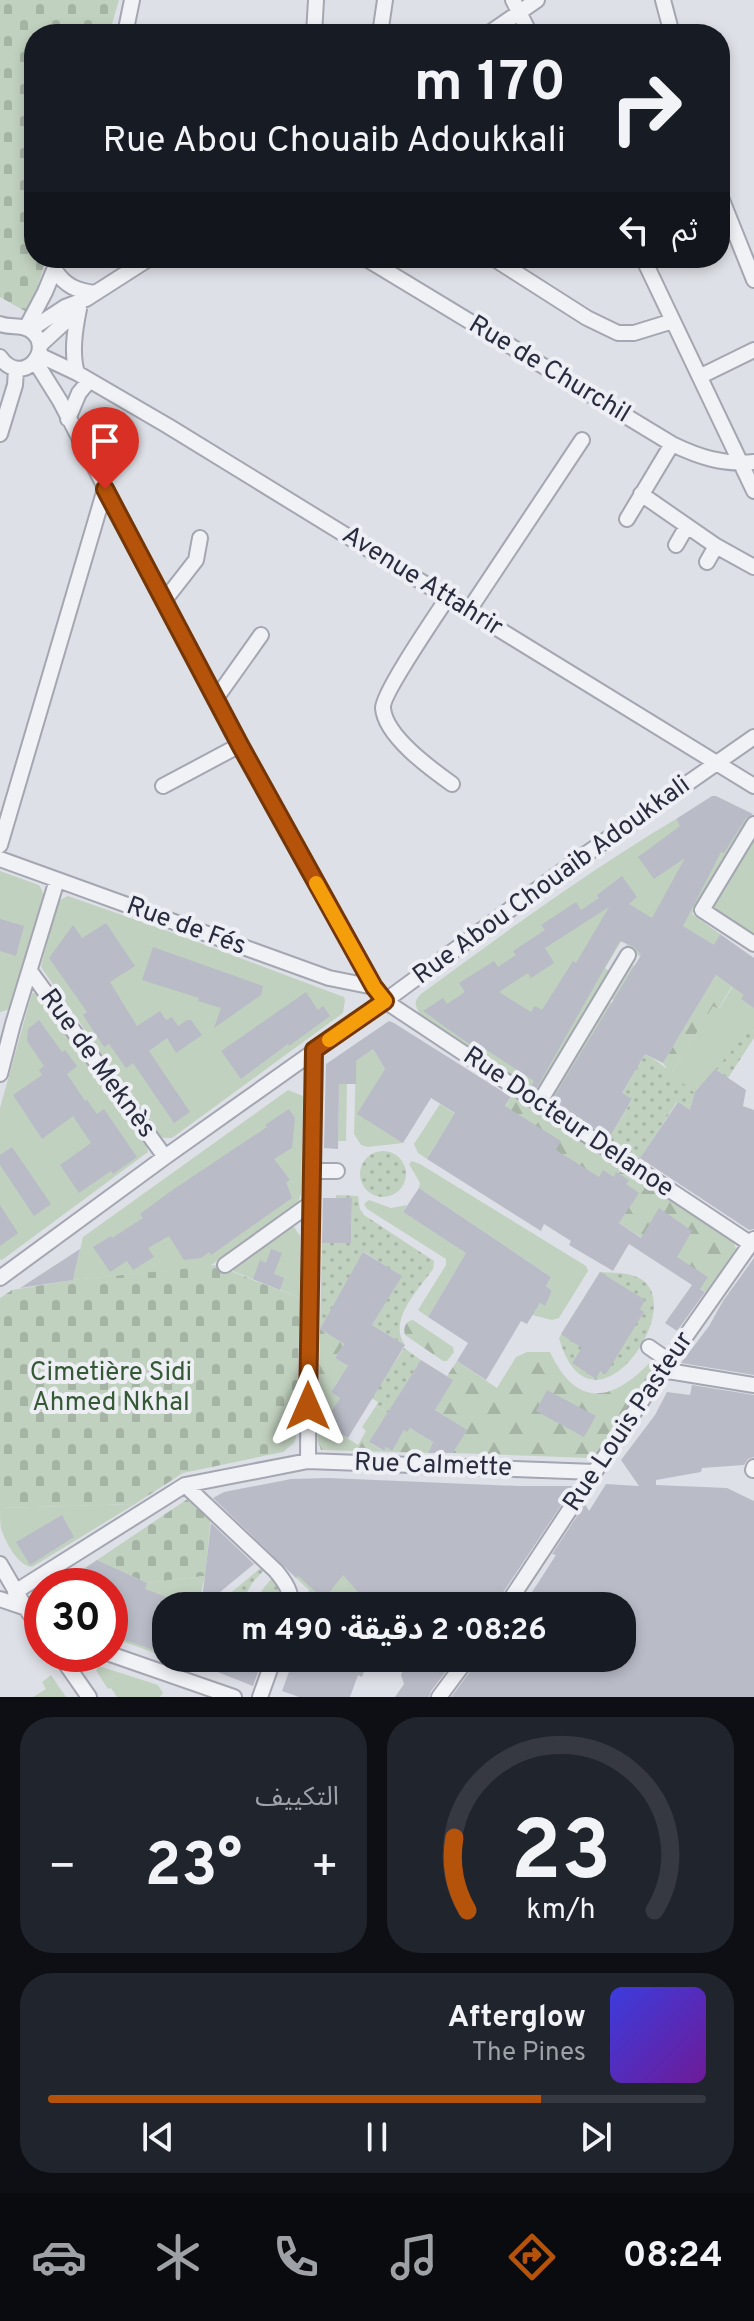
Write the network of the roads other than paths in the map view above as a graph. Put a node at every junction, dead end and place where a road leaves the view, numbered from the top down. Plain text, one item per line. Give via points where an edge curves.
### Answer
1 (132, 0) edge
2 (316, 0) edge
3 (385, 0) edge
4 (663, 0) edge
5 (526, 3) edge
6 (127, 24) edge
7 (315, 24) edge
8 (381, 24) edge
9 (500, 24) edge
10 (529, 24) edge
11 (669, 24) edge
12 (730, 223) edge
13 (748, 248) edge
14 (55, 268) edge
15 (58, 268) edge
16 (135, 268) edge
17 (382, 268) edge
18 (509, 268) edge
19 (648, 268) edge
20 (754, 280) edge
21 (87, 301) junction
22 (673, 321) junction
23 (28, 329) junction
24 (3, 330) edge
25 (754, 350) edge
26 (38, 353) junction
27 (1, 360) edge
28 (16, 369) junction
29 (701, 376) junction
30 (83, 377) junction
31 (68, 419) junction
32 (0, 434) edge
33 (582, 440) dead end
34 (672, 444) junction
35 (747, 463) edge
36 (105, 489) junction
37 (754, 491) edge
38 (641, 494) junction
39 (627, 519) dead end
40 (687, 526) junction
41 (200, 538) dead end
42 (676, 545) dead end
43 (716, 546) junction
44 (707, 562) dead end
45 (754, 567) edge
46 (448, 597) junction
47 (164, 601) junction
48 (469, 610) junction
49 (261, 635) dead end
50 (217, 697) junction
51 (754, 737) edge
52 (240, 745) junction
53 (717, 764) junction
54 (452, 784) dead end
55 (163, 786) dead end
56 (754, 786) edge
57 (754, 824) edge
58 (0, 845) edge
59 (0, 859) edge
60 (57, 880) junction
61 (754, 944) edge
62 (628, 955) dead end
63 (30, 971) junction
64 (374, 987) junction
65 (385, 1001) junction
66 (6, 1022) edge
67 (314, 1050) junction
68 (0, 1074) edge
69 (539, 1103) junction
70 (165, 1157) junction
71 (311, 1171) junction
72 (337, 1171) dead end
73 (310, 1204) junction
74 (752, 1242) edge
75 (225, 1265) dead end
76 (0, 1277) edge
77 (649, 1347) dead end
78 (666, 1365) junction
79 (754, 1385) edge
80 (308, 1461) junction
81 (595, 1472) junction
82 (185, 1485) junction
83 (0, 1564) edge
84 (15, 1592) junction
85 (290, 1592) edge
86 (515, 1592) edge
87 (0, 1599) edge
88 (24, 1606) edge
89 (24, 1607) edge
90 (128, 1660) edge
91 (72, 1672) edge
92 (269, 1672) edge
93 (458, 1672) edge
94 (89, 1697) edge
95 (234, 1697) edge
96 (260, 1697) edge
97 (439, 1697) edge

1 - 6 street
2 - 7 street
3 - 8 street
4 - 11 street
5 - 9 street
5 - 10 street
12 - 13 street
13 - 20 street
14 - 23 street
15 - 21 street via 59,277
16 - 21 street
17 - 34 street, Rue de Churchil
18 - 22 street via 618,333
19 - 22 street
21 - 23 street via 65,307
21 - 26 street
21 - 30 street via 74,343 74,364
22 - 29 street
23 - 24 street
23 - 26 street, Rue Docteur Delanoe via 38,339
25 - 29 street
26 - 28 street via 27,367
26 - 30 street, Avenue Attahrir
26 - 31 street, Rue Docteur Delanoe
27 - 28 street
28 - 32 street
29 - 35 street
30 - 31 street
30 - 46 street, Avenue Attahrir
31 - 36 street, Rue Docteur Delanoe
33 - 48 street
34 - 35 street, Rue de Churchil via 716,461
34 - 38 street
35 - 37 street
36 - 47 street, Rue Docteur Delanoe
36 - 58 street
38 - 39 street
38 - 40 street
40 - 42 street
40 - 43 street
41 - 47 street via 196,560
43 - 44 street
43 - 45 street
46 - 48 street, Avenue Attahrir
46 - 54 street via 388,691 383,709 394,732
47 - 50 street, Rue Docteur Delanoe
48 - 53 street, Avenue Attahrir
49 - 50 street
50 - 52 street, Rue Docteur Delanoe
51 - 53 street, Rue Abou Chouaib Adoukkali
52 - 55 street
52 - 64 street, Rue Docteur Delanoe
53 - 56 street, Avenue Attahrir
53 - 65 street, Rue Abou Chouaib Adoukkali
57 - 61 street via 702,910
59 - 60 street, Rue de Fés
60 - 63 street
60 - 64 street, Rue de Fés via 329,978
62 - 69 street
63 - 66 street
63 - 70 street, Rue de Meknès
64 - 65 street, Rue Docteur Delanoe
65 - 67 street, Rue Abou Chouaib Adoukkali
65 - 69 street, Rue Docteur Delanoe
66 - 68 street
67 - 70 street, Rue Abou Chouaib Adoukkali
67 - 71 street
69 - 74 street, Rue Docteur Delanoe
70 - 76 street, Rue Abou Chouaib Adoukkali
71 - 72 street
71 - 73 street
73 - 75 street
73 - 80 street
74 - 78 street, Rue Louis Pasteur
77 - 78 street
78 - 79 street
78 - 81 street, Rue Louis Pasteur
80 - 81 street, Rue Calmette
80 - 82 street, Rue Calmette
81 - 86 street, Rue Louis Pasteur
82 - 84 street, Rue Calmette
82 - 85 street via 276,1571
83 - 84 street
84 - 88 street
87 - 89 street
90 - 95 street
91 - 94 street
92 - 96 street
93 - 97 street

